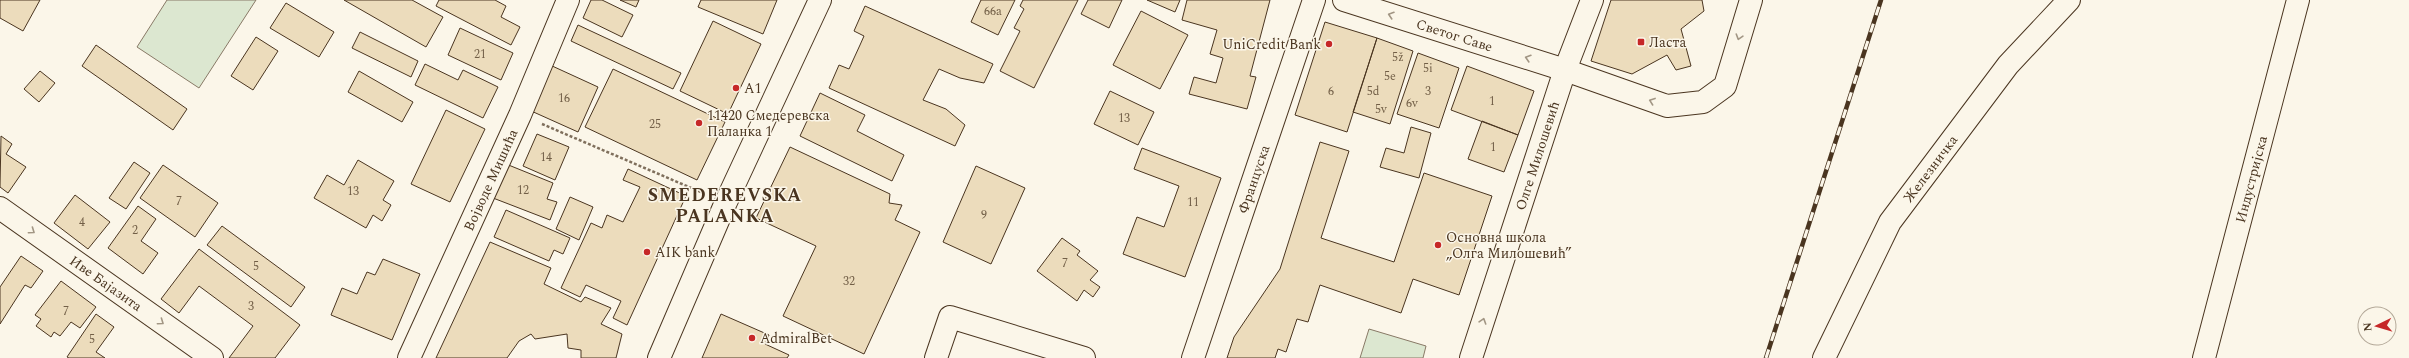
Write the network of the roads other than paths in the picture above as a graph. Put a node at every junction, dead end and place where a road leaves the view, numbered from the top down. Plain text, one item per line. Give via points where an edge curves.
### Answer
1 (568, 0) edge
2 (820, 0) edge
3 (1314, 0) edge
4 (1344, 0) edge
5 (1592, 0) edge
6 (1751, 0) edge
7 (2069, 0) edge
8 (2298, 0) edge
9 (1566, 70) junction
10 (0, 208) edge
11 (212, 358) edge
12 (409, 358) edge
13 (659, 358) edge
14 (936, 358) edge
15 (1084, 358) edge
16 (1193, 358) edge
17 (1471, 358) edge
18 (1824, 358) edge
19 (2204, 358) edge

1 - 12 street, Војводе Мишића via 520,115
2 - 13 street via 726,202
3 - 16 street, Француска
9 -> 4 street, Светог Саве
5 - 9 street, Олге Милошевић
6 -> 9 street, Светог Саве via 1725,86 1703,102 1667,106
7 - 18 street, Железничка via 2008,66 1890,222
8 - 19 street, Индустријска
17 -> 9 street, Олге Милошевић
10 -> 11 street, Иве Бајазита
14 - 15 street via 950,317

